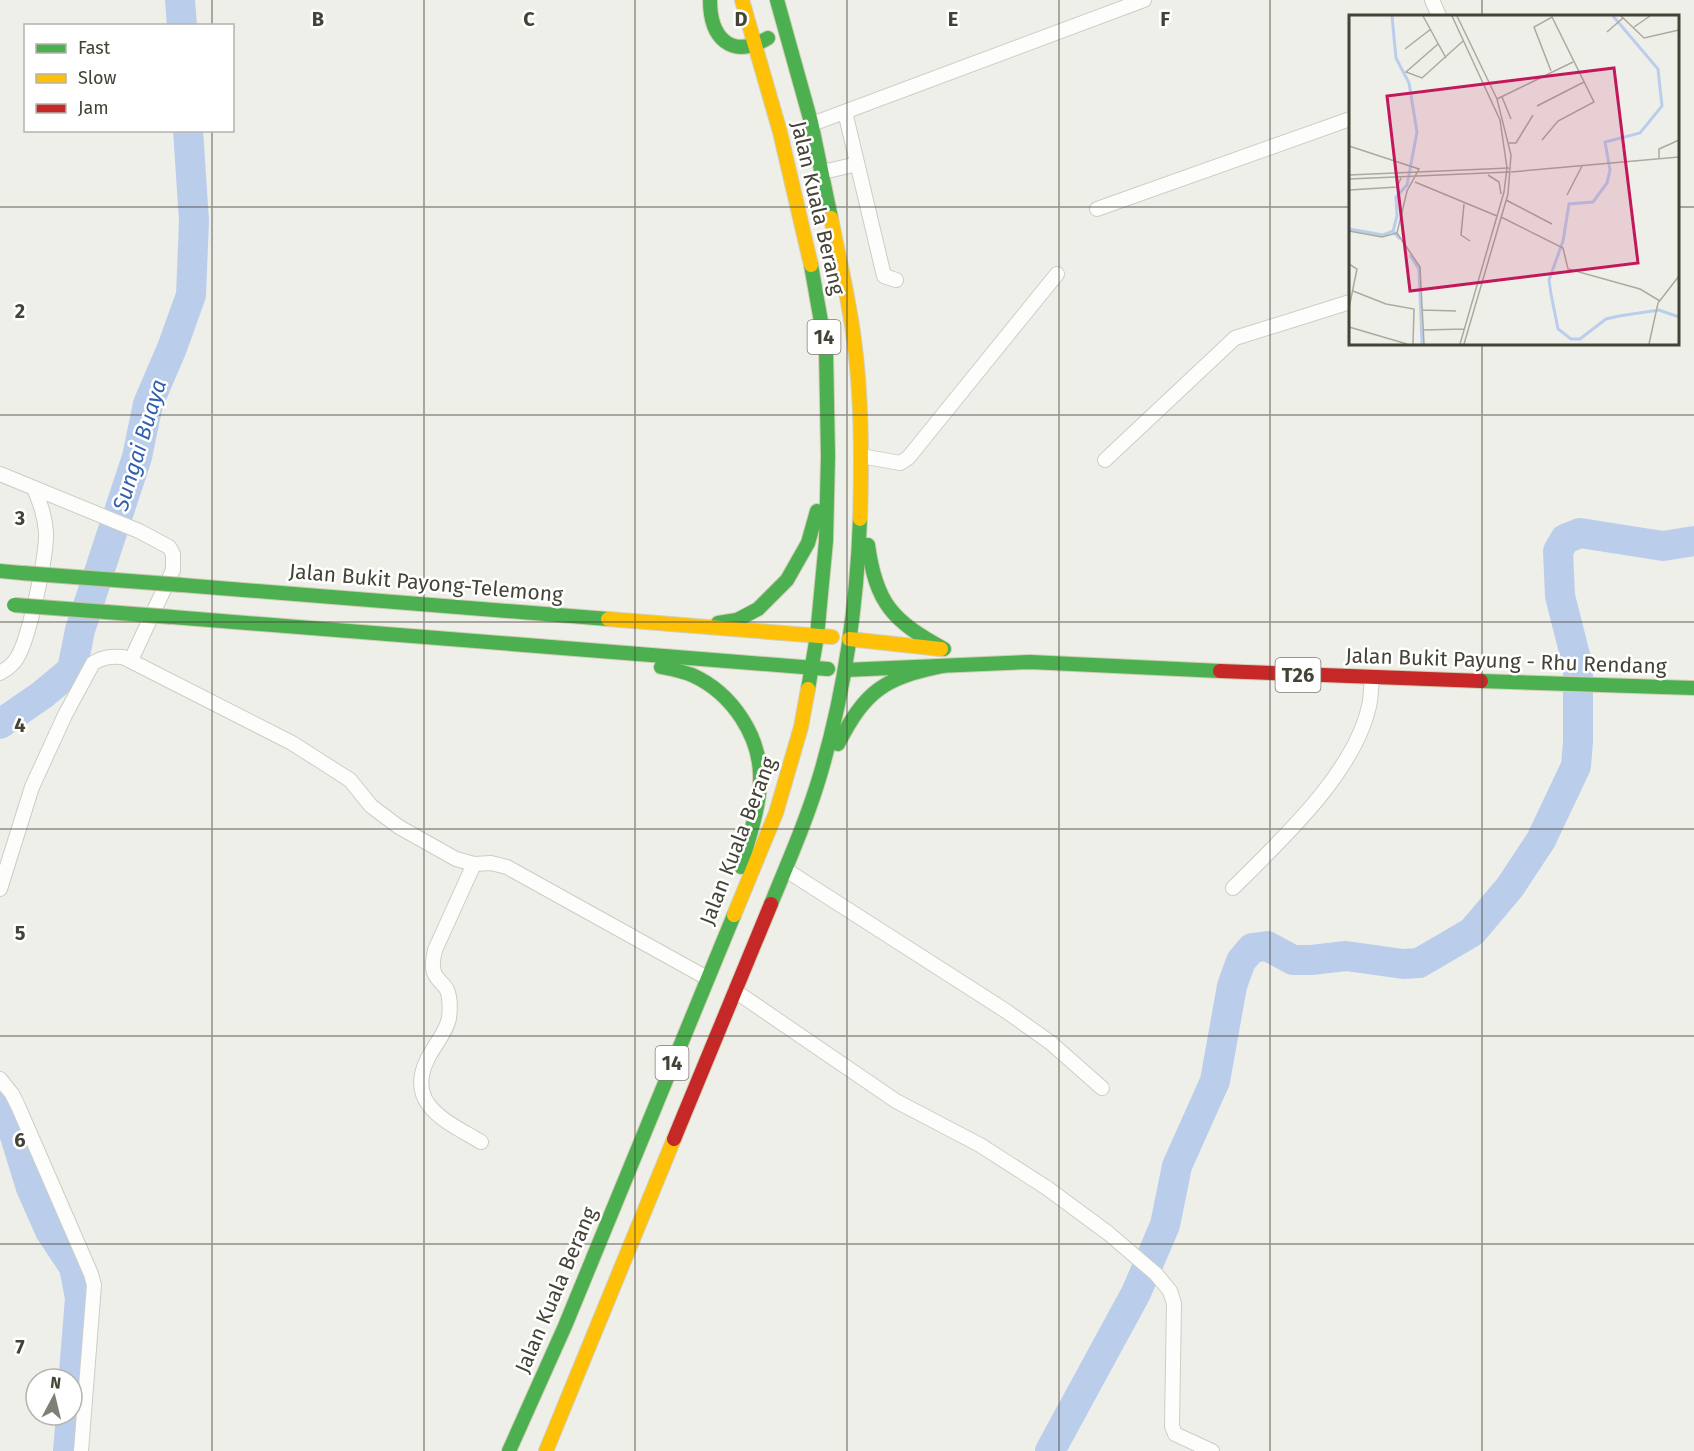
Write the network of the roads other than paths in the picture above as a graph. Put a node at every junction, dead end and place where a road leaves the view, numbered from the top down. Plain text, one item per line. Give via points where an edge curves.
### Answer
1 (710, 0) edge
2 (742, 0) edge
3 (1144, 0) edge
4 (1432, 0) edge
5 (779, 5) edge
6 (1439, 15) edge
7 (756, 46) junction
8 (845, 112) junction
9 (1349, 119) edge
10 (812, 124) junction
11 (858, 164) junction
12 (823, 172) junction
13 (1097, 209) dead end
14 (1057, 274) dead end
15 (896, 280) dead end
16 (1349, 302) edge
17 (828, 456) junction
18 (861, 456) junction
19 (1105, 460) dead end
20 (0, 474) edge
21 (34, 488) junction
22 (0, 571) edge
23 (7, 604) edge
24 (697, 626) junction
25 (817, 636) junction
26 (849, 639) junction
27 (511, 644) junction
28 (944, 649) junction
29 (131, 660) junction
30 (1029, 662) junction
31 (943, 666) junction
32 (813, 668) junction
33 (845, 670) junction
34 (0, 673) edge
35 (1372, 678) junction
36 (1694, 688) edge
37 (817, 790) junction
38 (474, 864) junction
39 (786, 870) junction
40 (1233, 888) dead end
41 (0, 889) edge
42 (723, 942) junction
43 (707, 978) junction
44 (735, 991) junction
45 (0, 1079) edge
46 (1102, 1088) dead end
47 (481, 1142) dead end
48 (81, 1451) edge
49 (509, 1451) edge
50 (546, 1451) edge
51 (1212, 1451) edge

1 - 7 main road via 713,28 723,41 740,48
2 - 7 main road, Jalan Kuala Berang / 14
3 - 8 street
4 - 6 street
5 - 7 main road via 778,23 771,36
5 - 10 main road, Jalan Kuala Berang / 14
7 - 17 main road, Jalan Kuala Berang / 14 via 814,278 826,350
8 - 10 street
8 - 11 street
9 - 13 street
10 - 12 main road, Jalan Kuala Berang / 14
11 - 12 street
11 - 15 street via 884,276
12 - 18 main road, Jalan Kuala Berang / 14 via 848,304
14 - 18 street via 908,458 900,463
16 - 19 street via 1235,338
17 - 24 main road via 808,543 787,580 758,609 737,620
17 - 25 main road, Jalan Kuala Berang / 14 via 826,541
18 - 26 main road, Jalan Kuala Berang / 14 via 859,543
18 - 28 main road via 871,572 881,599 898,621
20 - 21 street
21 - 29 street via 140,531 169,547 173,570
21 - 34 street via 44,513 45,556 18,657
22 - 24 main road, Jalan Bukit Payong-Telemong, bridge
23 - 27 main road, bridge
24 - 25 main road, Jalan Bukit Payong-Telemong
25 - 26 main road, Jalan Bukit Payong-Telemong
25 - 32 main road, Jalan Kuala Berang / 14
26 - 28 main road, Jalan Bukit Payong-Telemong
26 - 33 main road, Jalan Kuala Berang / 14
27 - 32 main road
27 - 42 main road via 692,674 734,707 750,733 760,779
28 - 30 main road, Jalan Bukit Payong-Telemong
29 - 38 street via 292,743 350,780 371,806 399,827 456,859
29 - 41 street via 112,656 93,663 32,787
30 - 31 main road
30 - 35 main road, Jalan Bukit Payung - Rhu Rendang / T26
31 - 33 main road
31 - 37 main road via 909,672 868,696 851,716
32 - 33 main road
32 - 42 main road, Jalan Kuala Berang / 14 via 776,813
33 - 37 main road, Jalan Kuala Berang / 14
35 - 36 main road, Jalan Bukit Payung - Rhu Rendang / T26
35 - 40 street via 1365,719 1341,767 1299,821
37 - 39 main road, Jalan Kuala Berang / 14
38 - 43 street via 507,867
38 - 47 street via 435,950 434,974 448,992 449,1019 426,1062 422,1088 425,1102 435,1112
39 - 44 main road, Jalan Kuala Berang / 14
39 - 46 street via 1006,1011 1051,1043
42 - 43 main road, Jalan Kuala Berang / 14
43 - 49 main road, Jalan Kuala Berang / 14 via 565,1326
44 - 50 main road, Jalan Kuala Berang / 14
44 - 51 street via 896,1101 980,1144 1078,1211 1156,1274 1174,1303 1172,1426 1175,1434
45 - 48 street via 18,1106 94,1285

